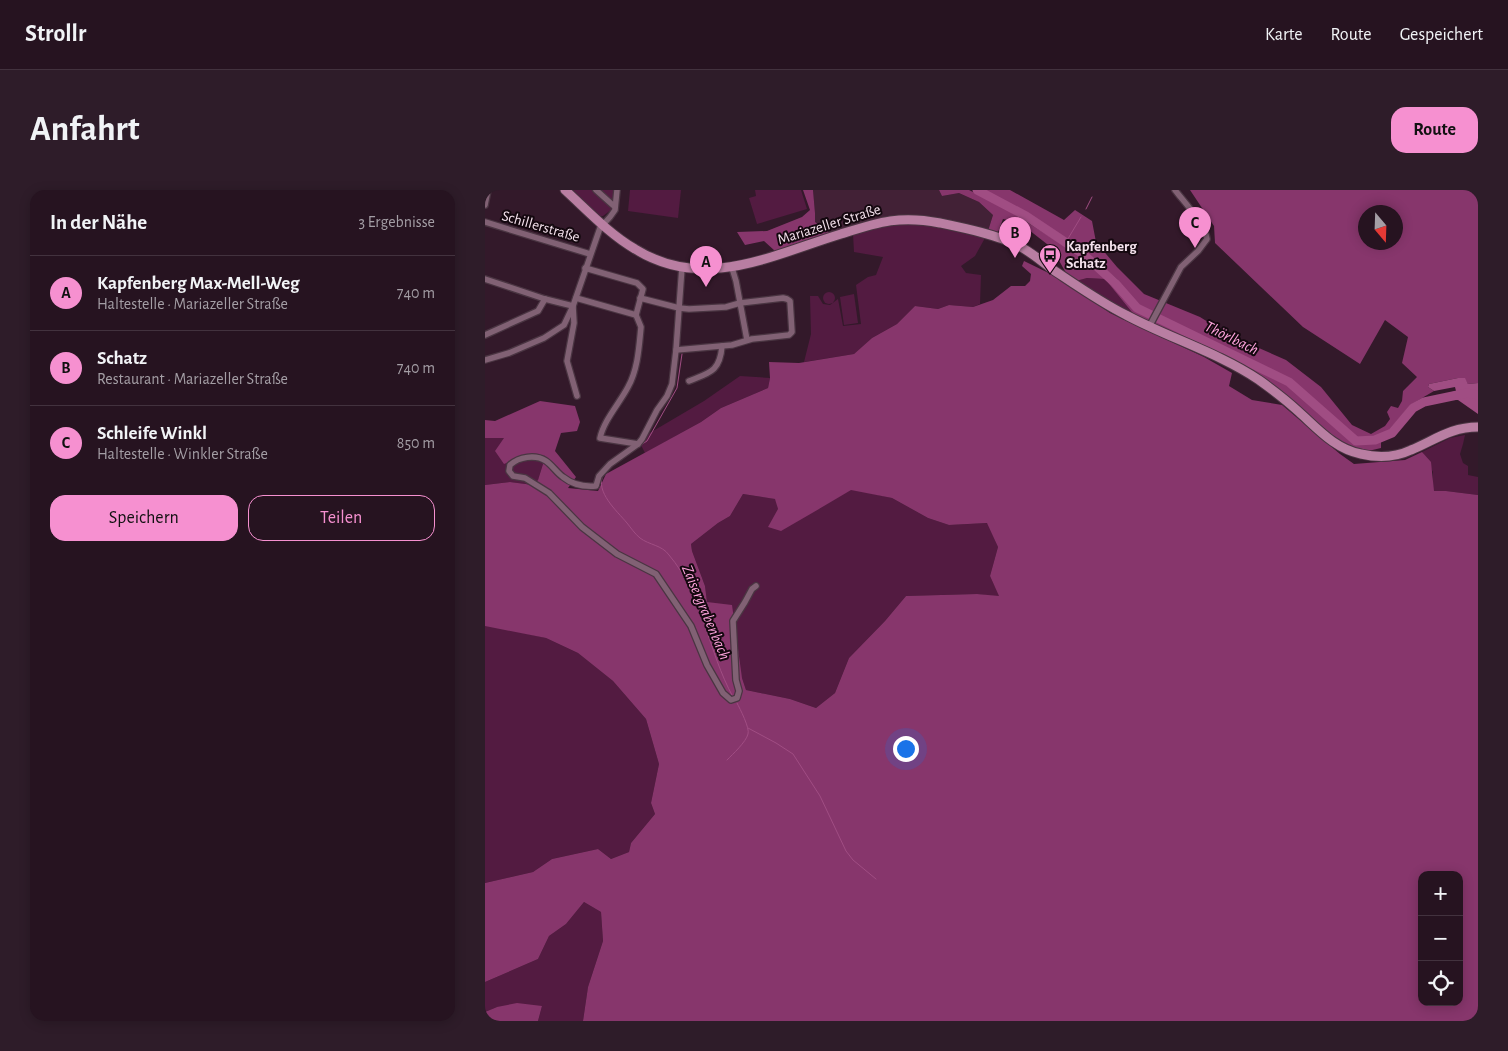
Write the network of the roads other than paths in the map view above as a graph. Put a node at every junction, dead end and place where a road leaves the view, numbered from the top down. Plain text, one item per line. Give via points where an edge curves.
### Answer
1 (488, 190) edge
2 (565, 190) edge
3 (596, 190) edge
4 (617, 190) edge
5 (1175, 190) edge
6 (485, 205) edge
7 (615, 207) junction
8 (485, 222) edge
9 (603, 225) junction
10 (590, 254) junction
11 (682, 267) junction
12 (585, 268) junction
13 (732, 268) junction
14 (485, 279) edge
15 (576, 298) junction
16 (640, 298) junction
17 (545, 299) junction
18 (740, 303) junction
19 (573, 306) junction
20 (679, 308) junction
21 (636, 315) junction
22 (1149, 325) junction
23 (485, 335) edge
24 (747, 340) junction
25 (722, 346) junction
26 (676, 350) junction
27 (485, 360) edge
28 (689, 381) dead end
29 (577, 396) dead end
30 (1478, 427) edge
31 (638, 444) junction
32 (756, 586) dead end

1 - 6 street, Schillerstraße
2 - 9 main road, Mariazeller Straße
3 - 7 street
4 - 7 street
5 - 22 street via 1207,239 1181,267
7 - 9 street
8 - 10 street, Schillerstraße
9 - 10 street
9 - 11 main road, Mariazeller Straße via 641,253
10 - 12 street
11 - 13 main road, Mariazeller Straße
11 - 20 street
12 - 15 street
12 - 16 street via 637,283 643,289
13 - 18 street
13 - 22 main road, Mariazeller Straße via 877,222 900,219 930,221 1019,246 1109,306
14 - 17 street
15 - 19 street
15 - 21 street
16 - 20 street
16 - 21 street
17 - 19 street
17 - 23 street via 538,311
18 - 20 street via 710,309
18 - 24 street
18 - 24 street via 783,298 789,301 792,332 788,336
19 - 27 street via 564,325 544,338
19 - 29 street via 574,323 567,361
20 - 26 street
21 - 31 street via 641,327 636,368 600,438
22 - 30 main road, Mariazeller Straße via 1257,379 1329,439 1357,454 1399,454 1454,430
24 - 25 street
25 - 26 street
25 - 28 street via 715,368
26 - 31 street via 672,384
31 - 32 street via 610,464 599,476 596,486 583,487 563,478 546,461 538,458 521,458 510,465 509,471 513,476 525,478 549,492 582,527 617,554 656,574 691,626 707,665 723,693 731,700 737,698 739,691 733,621

